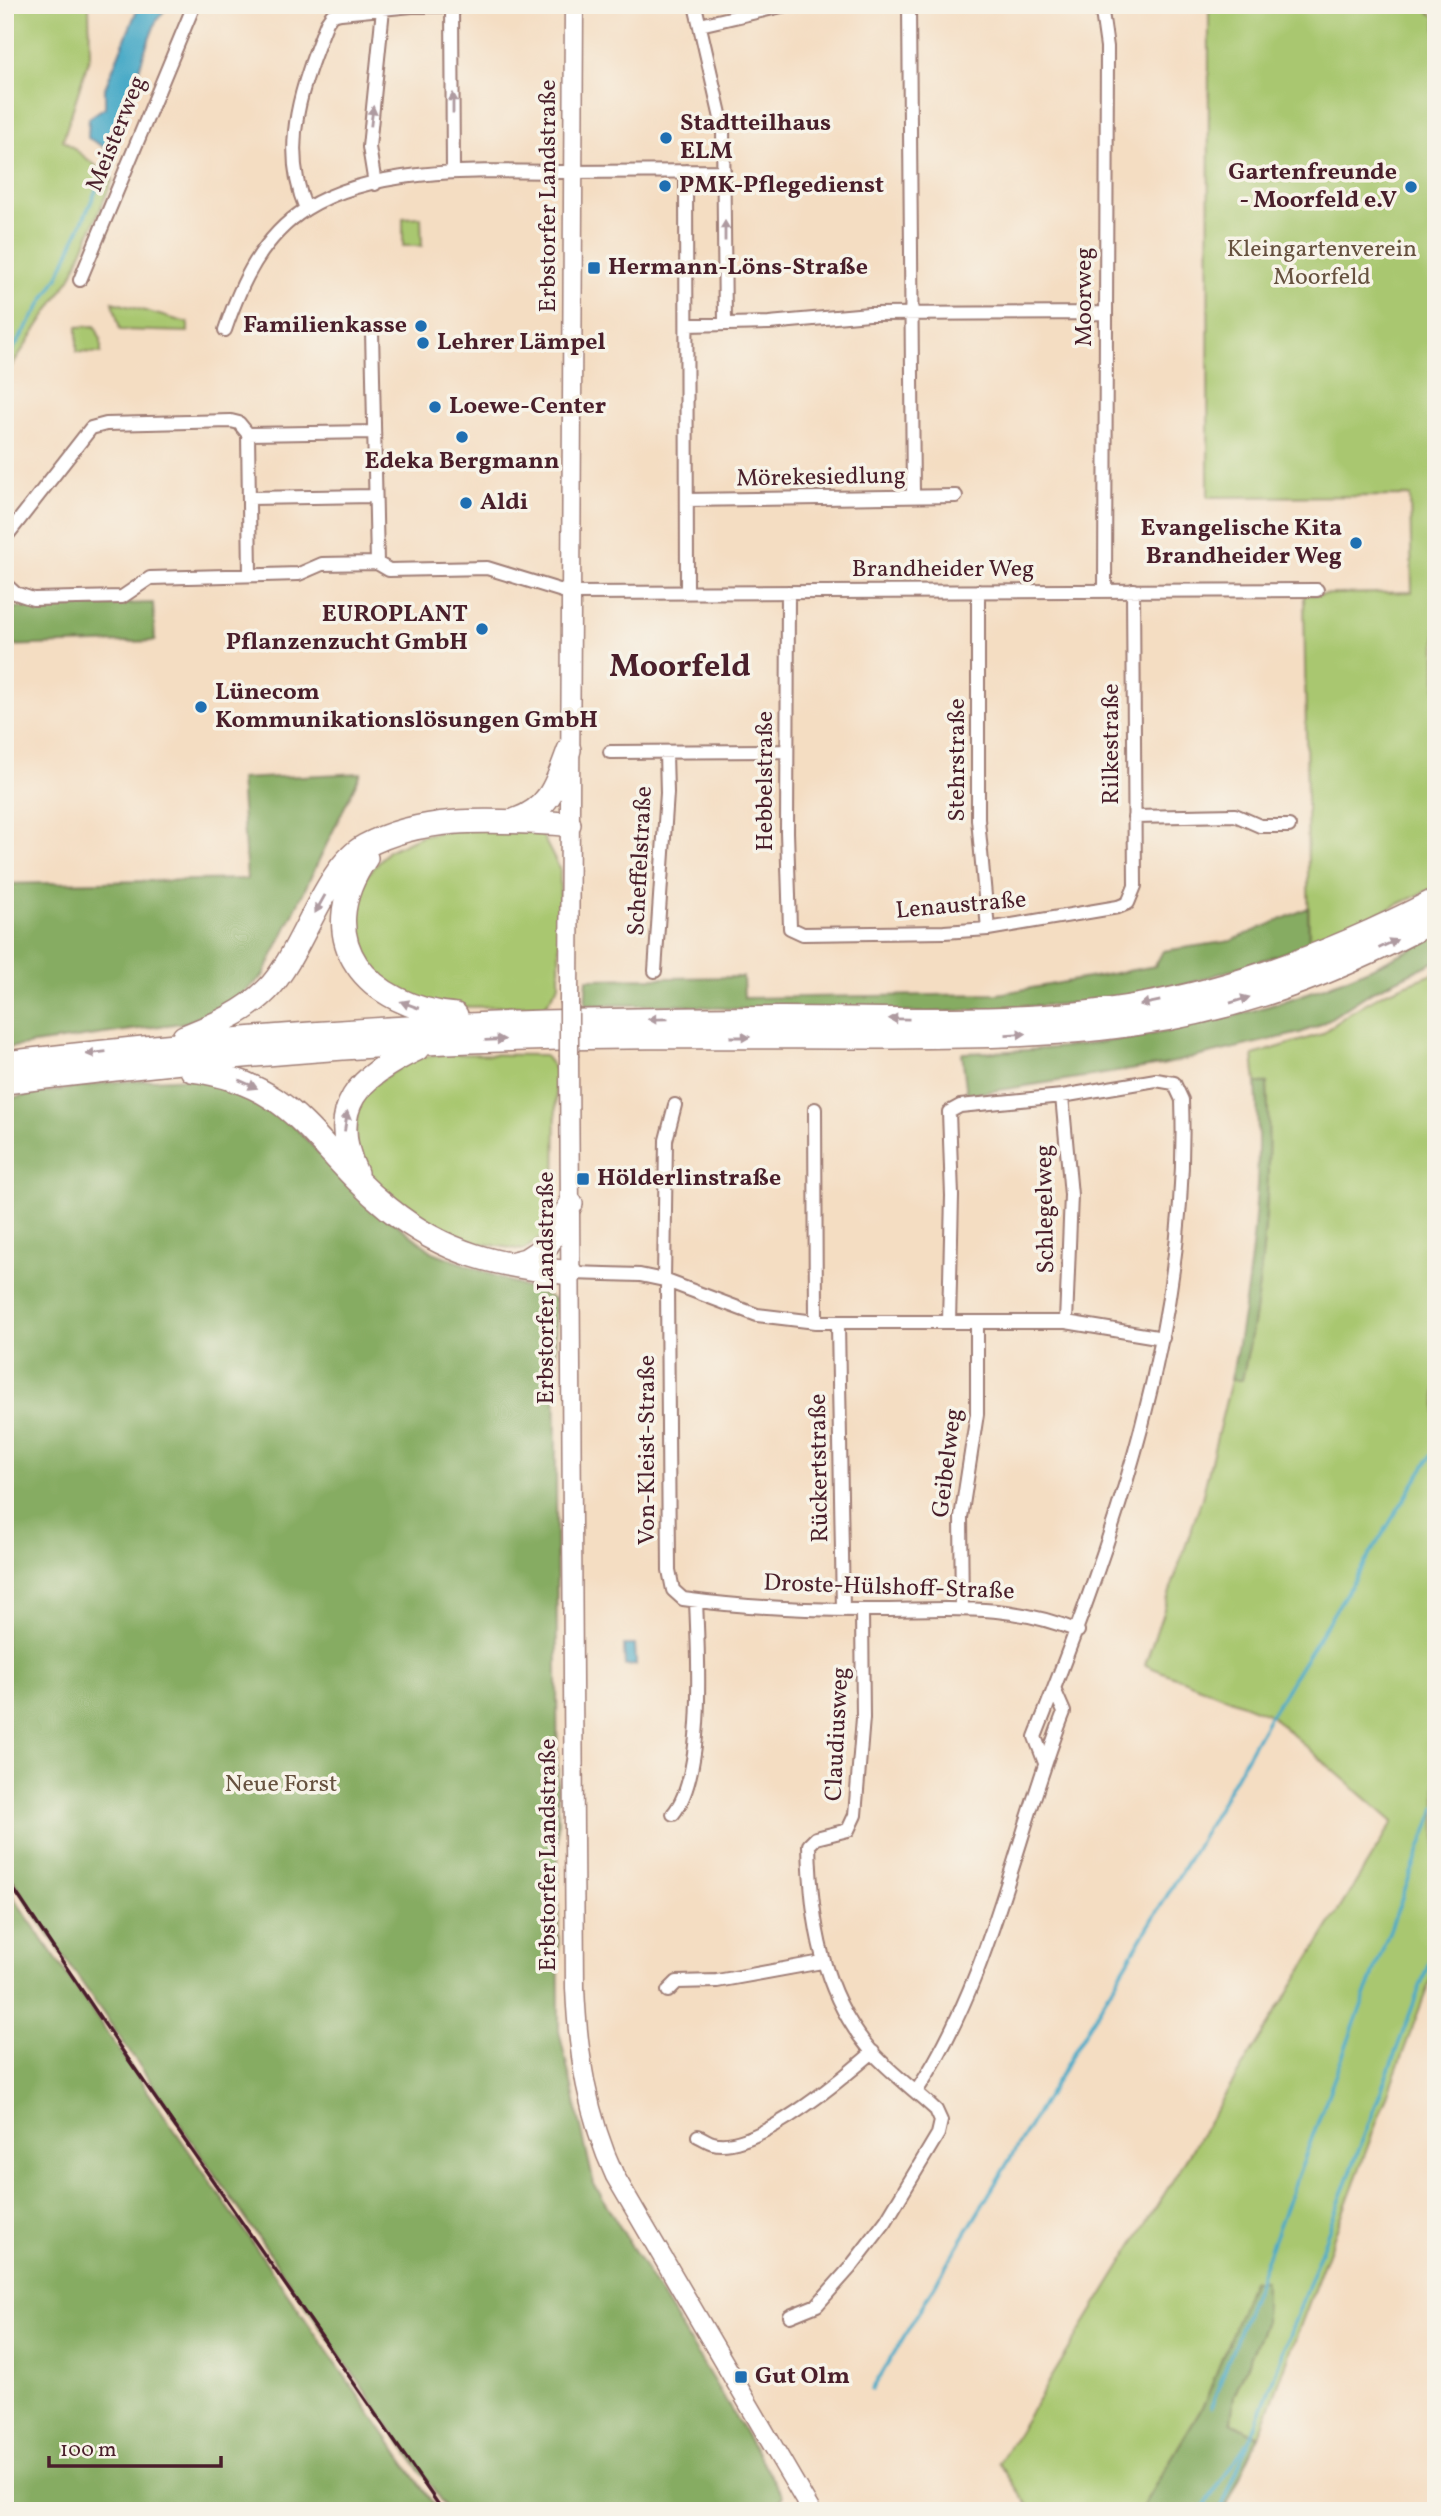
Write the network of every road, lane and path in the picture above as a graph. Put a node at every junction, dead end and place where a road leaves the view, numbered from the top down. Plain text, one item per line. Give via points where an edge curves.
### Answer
1 (194, 5) edge
2 (574, 5) edge
3 (695, 5) edge
4 (786, 5) edge
5 (909, 5) edge
6 (1101, 5) edge
7 (452, 6) edge
8 (383, 9) junction
9 (700, 24) junction
10 (686, 171) junction
11 (724, 171) junction
12 (453, 172) junction
13 (573, 172) junction
14 (374, 184) junction
15 (306, 209) junction
16 (80, 280) dead end
17 (1106, 313) junction
18 (911, 314) junction
19 (725, 324) junction
20 (687, 325) junction
21 (225, 330) dead end
22 (372, 331) dead end
23 (374, 432) junction
24 (248, 434) junction
25 (375, 496) junction
26 (956, 496) dead end
27 (913, 497) junction
28 (249, 498) junction
29 (687, 500) junction
30 (5, 538) edge
31 (377, 563) junction
32 (250, 574) junction
33 (10, 588) edge
34 (1105, 590) junction
35 (1133, 590) junction
36 (1317, 590) dead end
37 (978, 591) junction
38 (687, 592) junction
39 (788, 592) junction
40 (569, 593) junction
41 (569, 750) junction
42 (787, 751) junction
43 (610, 752) dead end
44 (666, 752) junction
45 (1134, 817) junction
46 (510, 822) junction
47 (569, 824) junction
48 (1289, 826) dead end
49 (382, 839) junction
50 (1133, 897) joint
51 (1436, 900) edge
52 (1436, 919) edge
53 (790, 928) joint
54 (988, 929) junction
55 (655, 971) dead end
56 (499, 1023) junction
57 (427, 1044) junction
58 (163, 1045) junction
59 (5, 1063) edge
60 (108, 1069) junction
61 (5, 1082) edge
62 (1062, 1096) junction
63 (675, 1105) dead end
64 (815, 1109) dead end
65 (362, 1185) junction
66 (571, 1204) junction
67 (504, 1266) junction
68 (572, 1273) junction
69 (665, 1281) junction
70 (816, 1322) junction
71 (949, 1322) junction
72 (977, 1322) junction
73 (1066, 1322) junction
74 (838, 1325) junction
75 (1163, 1338) junction
76 (696, 1601) junction
77 (962, 1609) junction
78 (843, 1610) junction
79 (862, 1611) junction
80 (1078, 1630) junction
81 (673, 1814) dead end
82 (822, 1962) junction
83 (668, 1991) dead end
84 (873, 2052) junction
85 (916, 2092) junction
86 (698, 2136) dead end
87 (790, 2316) dead end
88 (811, 2511) edge

1 - 16 street, Meisterweg
2 - 13 street, Erbstorfer Landstraße
3 - 9 street
4 - 9 street
5 - 18 street
6 - 17 street, Moorweg via 1107,47
7 - 8 street
12 -> 7 street
14 -> 8 street via 369,147
8 - 15 street via 332,15 322,34 294,129 295,173
9 - 11 street via 723,127
10 - 11 street
10 - 13 street
10 - 20 street
19 -> 11 street
12 - 13 street
12 - 14 street
13 - 40 street, Erbstorfer Landstraße
14 - 15 street
15 - 21 street via 271,239 251,266
17 - 18 street
17 - 34 street, Moorweg
18 - 19 street
18 - 27 street
19 - 20 street
20 - 29 street
22 - 23 street
23 - 24 street
23 - 25 street
24 - 28 street
24 - 30 street via 231,421 91,428
25 - 28 street
25 - 31 street
26 - 27 street, Mörekesiedlung
27 - 29 street, Mörekesiedlung
28 - 32 street
29 - 38 street
31 - 32 street, Brandheider Weg via 322,564 299,573
31 - 40 street, Brandheider Weg via 389,570 495,569
32 - 33 street, Brandheider Weg via 150,578 122,597 33,599
34 - 35 street, Brandheider Weg
34 - 37 street, Brandheider Weg
35 - 36 street, Brandheider Weg
35 - 45 street, Rilkestraße
37 - 39 street, Brandheider Weg
37 - 54 street, Stehrstraße via 978,819
38 - 39 street, Brandheider Weg
38 - 40 street, Brandheider Weg
39 - 42 street, Hebbelstraße
40 - 41 street, Erbstorfer Landstraße
41 - 46 highway via 547,802 529,816
41 - 47 street, Erbstorfer Landstraße
42 - 44 street, Scheffelstraße
42 - 53 street, Hebbelstraße
43 - 44 street, Scheffelstraße
44 - 55 street, Scheffelstraße
45 - 48 street via 1235,815 1260,826
45 - 50 street, Rilkestraße
46 - 47 highway
46 - 49 highway via 419,825
47 - 66 street, Erbstorfer Landstraße, bridge
56 -> 49 highway via 406,1005 385,995 355,964 346,943 345,897 365,859
49 -> 58 highway via 363,847 347,862 268,989 226,1020
50 - 54 street, Lenaustraße via 1118,908
51 -> 56 highway via 1344,944 1234,984 1087,1013 944,1020
57 -> 52 highway via 984,1036 1142,1023 1203,1011 1283,986 1361,956
53 - 54 street, Lenaustraße via 803,934
56 - 58 highway
57 - 60 highway
65 -> 57 highway via 346,1151 349,1101 379,1069
58 -> 59 highway
60 - 61 highway
60 -> 65 highway via 191,1069 242,1081 286,1106
62 - 71 street via 960,1106 949,1112
62 - 73 street, Schlegelweg via 1071,1195
62 - 75 street via 1156,1080 1174,1083 1182,1100 1181,1217
63 - 69 street via 666,1140
64 - 70 street
65 - 67 highway via 428,1236
66 - 67 highway via 546,1247 526,1260
66 - 68 street, Erbstorfer Landstraße
67 - 68 highway
68 - 69 street via 640,1275
68 - 88 street, Erbstorfer Landstraße via 575,1988 589,2105 615,2176
69 - 70 street via 757,1315
69 - 76 street, Von-Kleist-Straße via 669,1570 673,1590
70 - 74 street
71 - 72 street
71 - 74 street
72 - 73 street
72 - 77 street, Geibelweg via 977,1415 961,1518
73 - 75 street
74 - 78 street, Rückertstraße
75 - 80 street via 1124,1496
76 - 78 street, Droste-Hülshoff-Straße
76 - 81 street via 696,1732 691,1772
77 - 79 street, Droste-Hülshoff-Straße
77 - 80 street, Droste-Hülshoff-Straße via 1024,1612
78 - 79 street, Droste-Hülshoff-Straße
79 - 82 street, Claudiusweg via 863,1718 855,1815 848,1830 816,1838 809,1845 811,1902
80 - 85 street via 1035,1737 1045,1763 980,1962 934,2065
82 - 83 street via 717,1981 677,1982
82 - 84 street, Claudiusweg via 845,2014
84 - 85 street, Claudiusweg
84 - 86 street via 818,2099 753,2134 715,2144
85 - 87 street, Claudiusweg via 936,2110 941,2121 938,2134 886,2221 849,2269 817,2305

